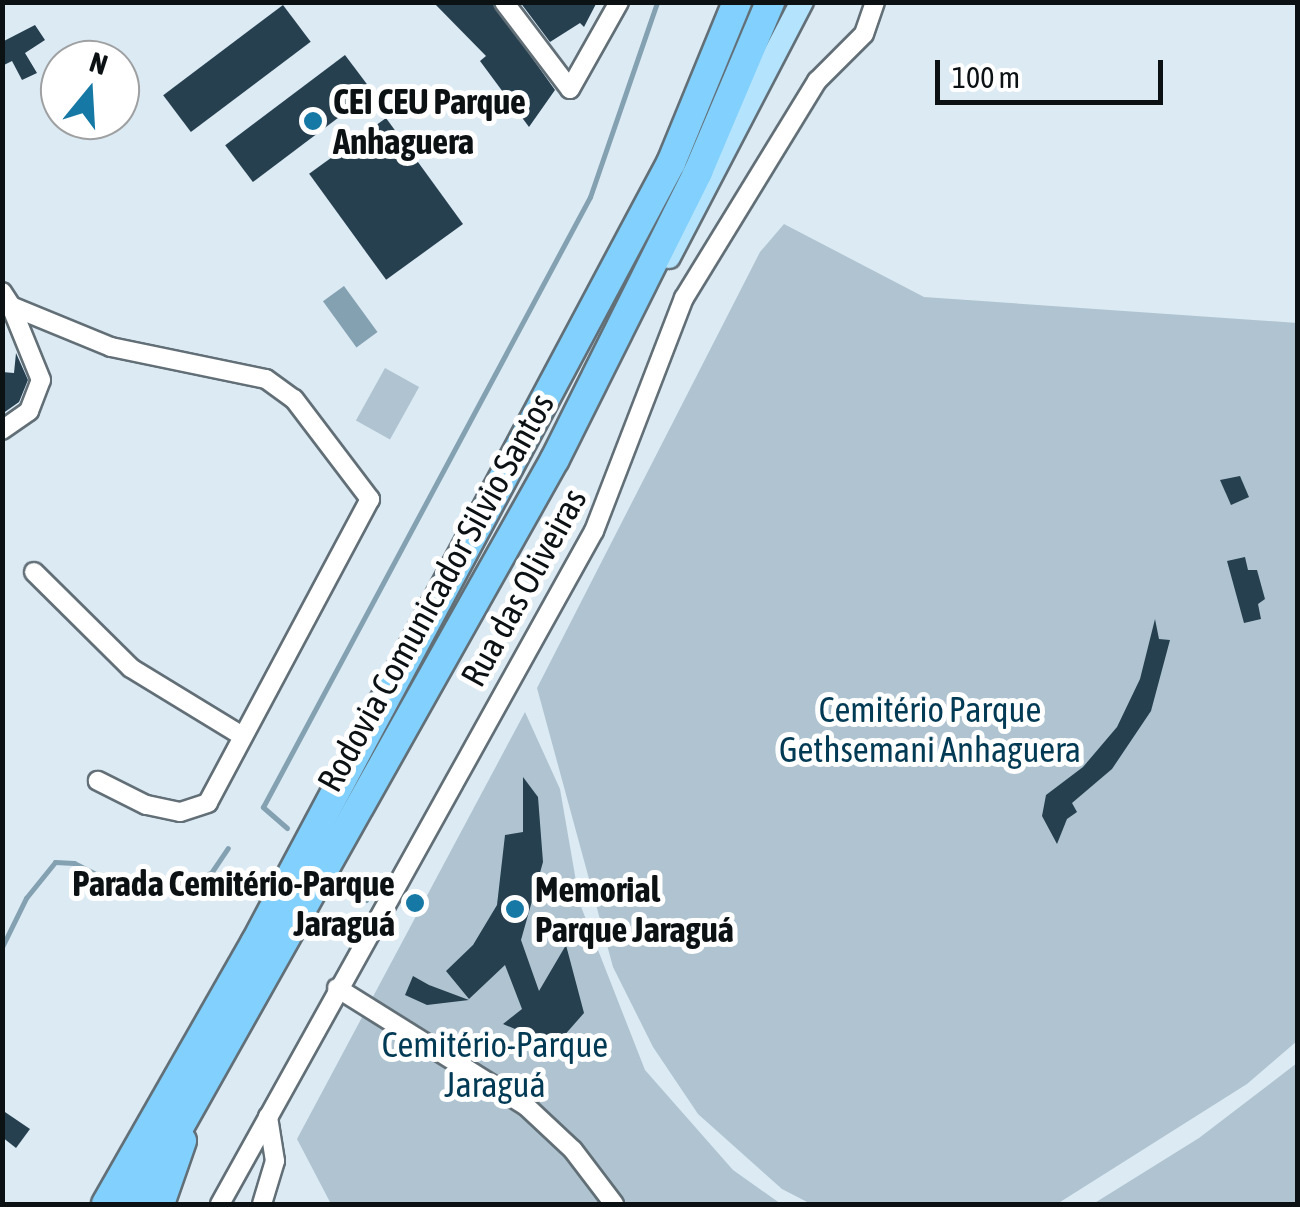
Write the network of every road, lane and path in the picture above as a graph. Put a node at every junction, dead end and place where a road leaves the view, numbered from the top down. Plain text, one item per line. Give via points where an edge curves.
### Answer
1 (504, 2) edge
2 (619, 2) edge
3 (737, 2) edge
4 (770, 2) edge
5 (802, 2) edge
6 (875, 2) edge
7 (7, 299) edge
8 (596, 380) junction
9 (2, 430) edge
10 (34, 572) dead end
11 (239, 734) junction
12 (98, 781) dead end
13 (337, 988) junction
14 (189, 1110) junction
15 (268, 1117) junction
16 (120, 1197) edge
17 (92, 1204) edge
18 (160, 1204) edge
19 (220, 1204) edge
20 (262, 1204) edge
21 (614, 1204) edge

1 - 2 street via 570,88
3 - 16 highway, Rodovia Comunicador Silvio Santos via 662,181
4 - 8 highway, Rodovia Comunicador Silvio Santos via 705,156
5 - 8 main road via 722,164
6 - 13 street, Rua das Oliveiras via 864,34 798,109 684,298 594,531
7 - 9 street via 41,380 28,411
7 - 11 street via 111,347 266,379 294,398 365,487 364,516
8 - 14 highway, Rodovia Comunicador Silvio Santos
10 - 11 street via 131,668
11 - 12 street via 208,803 196,812 146,804
13 - 15 street, Rua das Oliveiras
13 - 21 street via 526,1106
14 - 16 highway, Rodovia Comunicador Silvio Santos
14 - 18 highway via 175,1175
15 - 19 street, Rua das Oliveiras
15 - 20 street via 276,1161
16 - 17 highway

